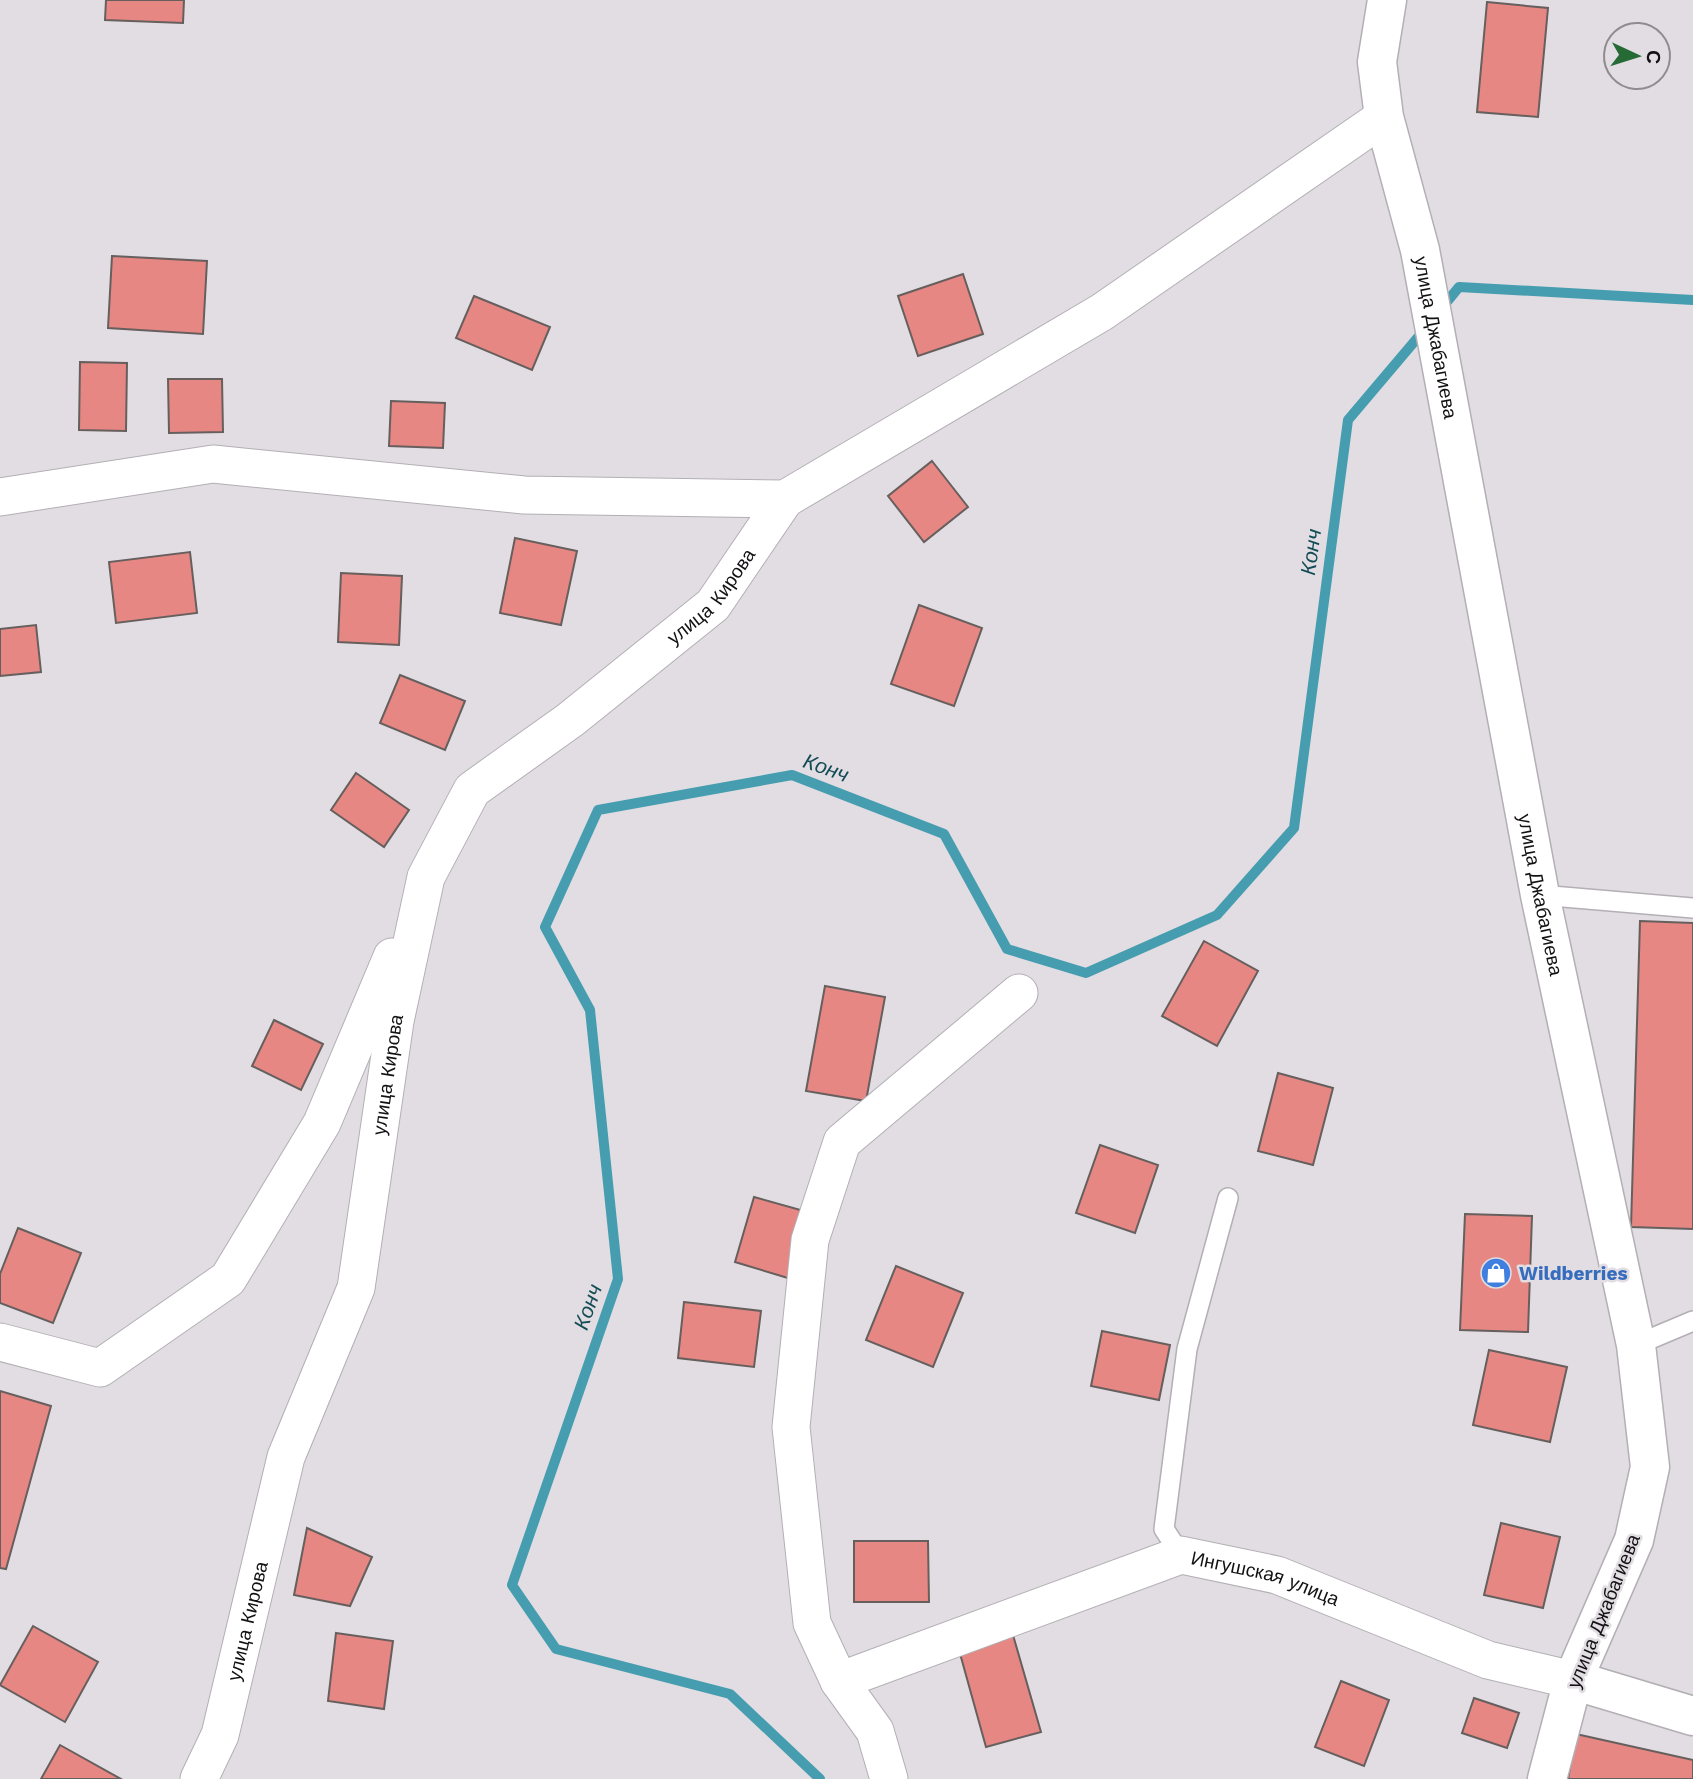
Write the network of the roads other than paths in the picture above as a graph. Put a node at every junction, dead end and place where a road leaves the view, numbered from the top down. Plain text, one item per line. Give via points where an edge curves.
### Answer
1 (1387, 0) edge
2 (1384, 117) junction
3 (0, 497) edge
4 (785, 499) junction
5 (426, 877) junction
6 (1540, 895) junction
7 (1693, 908) edge
8 (1018, 993) dead end
9 (1228, 1198) dead end
10 (1693, 1321) edge
11 (0, 1342) edge
12 (1636, 1345) junction
13 (1181, 1555) junction
14 (1573, 1680) junction
15 (839, 1681) junction
16 (1693, 1716) edge
17 (199, 1779) edge
18 (890, 1779) edge
19 (1547, 1779) edge

1 - 2 main road, улица Джабагиева via 1377,62
2 - 4 street via 1102,312
2 - 6 main road, улица Джабагиева via 1420,250
3 - 4 street via 213,464 524,495
4 - 5 street, улица Кирова via 713,605 570,720 472,790
5 - 11 street via 322,1123 228,1279 100,1368
5 - 17 street, улица Кирова via 395,1021 356,1288 286,1457 220,1735
6 - 7 lane
6 - 12 main road, улица Джабагиева
8 - 15 street via 842,1142 810,1240 791,1427 812,1623
9 - 13 lane via 1187,1349 1164,1529
10 - 12 lane
12 - 14 main road, улица Джабагиева via 1650,1467 1634,1540
13 - 14 street, Ингушская улица via 1276,1575 1488,1660
13 - 15 street, Ингушская улица
14 - 16 main road, Ингушская улица
14 - 19 main road, улица Джабагиева
15 - 18 street via 876,1731

